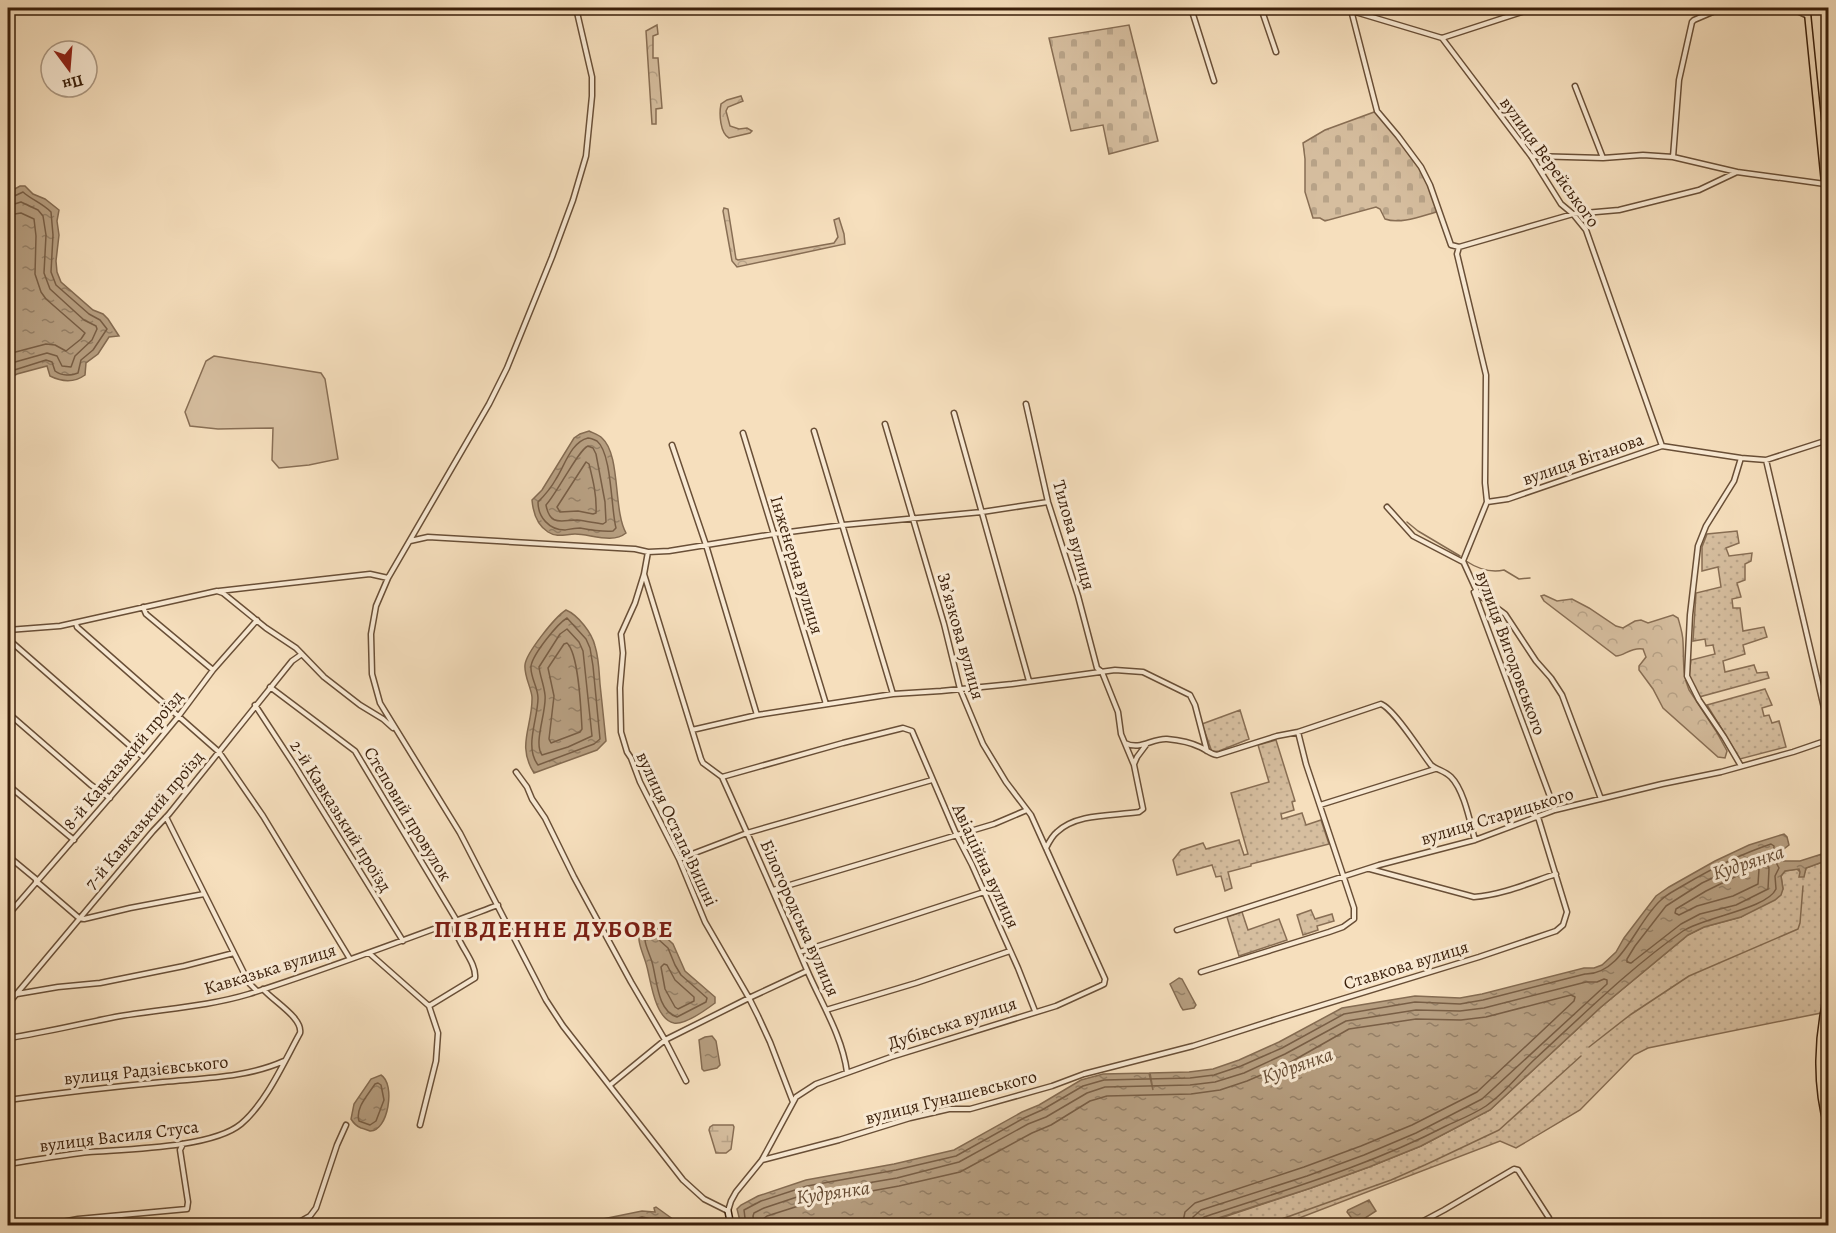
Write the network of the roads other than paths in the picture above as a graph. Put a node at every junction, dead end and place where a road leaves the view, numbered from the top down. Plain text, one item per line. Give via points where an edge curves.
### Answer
1 (576, 8) edge
2 (1191, 8) edge
3 (1261, 8) edge
4 (1342, 8) edge
5 (1534, 8) edge
6 (1722, 8) edge
7 (1791, 8) edge
8 (1807, 8) edge
9 (1351, 10) junction
10 (1808, 16) junction
11 (1442, 38) junction
12 (1276, 52) dead end
13 (1214, 81) dead end
14 (1575, 86) dead end
15 (1531, 156) junction
16 (1673, 157) junction
17 (1603, 158) junction
18 (1737, 172) junction
19 (1826, 181) edge
20 (1573, 214) junction
21 (1828, 218) edge
22 (1459, 247) junction
23 (1026, 404) dead end
24 (954, 413) dead end
25 (885, 424) dead end
26 (814, 431) dead end
27 (743, 433) dead end
28 (1828, 440) edge
29 (672, 445) dead end
30 (1662, 446) junction
31 (1742, 458) junction
32 (1766, 460) junction
33 (1048, 502) junction
34 (1487, 502) junction
35 (1387, 507) dead end
36 (982, 512) junction
37 (912, 518) junction
38 (843, 525) junction
39 (774, 534) junction
40 (409, 541) junction
41 (706, 545) junction
42 (648, 552) junction
43 (1463, 561) junction
44 (644, 574) junction
45 (388, 578) junction
46 (217, 591) junction
47 (1484, 599) junction
48 (1478, 602) junction
49 (143, 607) junction
50 (256, 620) junction
51 (76, 623) junction
52 (8, 631) edge
53 (8, 639) edge
54 (302, 654) junction
55 (213, 670) junction
56 (1102, 672) junction
57 (1029, 681) junction
58 (270, 687) junction
59 (960, 689) junction
60 (893, 694) junction
61 (826, 704) junction
62 (255, 705) junction
63 (8, 713) edge
64 (757, 715) junction
65 (178, 717) junction
66 (1828, 725) edge
67 (692, 730) junction
68 (398, 732) junction
69 (1298, 732) junction
70 (1828, 740) edge
71 (1125, 743) junction
72 (1146, 745) junction
73 (1207, 751) junction
74 (219, 752) junction
75 (144, 758) junction
76 (1134, 765) junction
77 (1741, 766) junction
78 (1436, 769) junction
79 (516, 772) dead end
80 (722, 777) junction
81 (932, 780) junction
82 (8, 785) edge
83 (110, 798) junction
84 (1601, 799) junction
85 (1320, 806) junction
86 (1027, 810) junction
87 (1556, 810) junction
88 (166, 817) junction
89 (1538, 817) junction
90 (747, 833) junction
91 (957, 836) junction
92 (74, 840) junction
93 (1475, 840) junction
94 (1042, 841) joint
95 (1046, 849) junction
96 (8, 856) edge
97 (679, 859) junction
98 (1379, 865) junction
99 (1369, 869) junction
100 (1380, 872) junction
101 (1556, 874) junction
102 (1343, 877) junction
103 (36, 880) junction
104 (773, 890) junction
105 (984, 892) junction
106 (204, 894) junction
107 (498, 905) junction
108 (8, 915) edge
109 (80, 918) junction
110 (455, 921) junction
111 (1177, 930) dead end
112 (403, 941) junction
113 (1010, 951) junction
114 (234, 952) junction
115 (800, 952) junction
116 (369, 953) junction
117 (350, 959) junction
118 (807, 971) junction
119 (1201, 972) dead end
120 (263, 989) junction
121 (257, 991) junction
122 (1828, 992) edge
123 (16, 994) junction
124 (750, 998) junction
125 (8, 1004) edge
126 (429, 1006) junction
127 (826, 1010) junction
128 (1035, 1011) junction
129 (8, 1038) edge
130 (665, 1040) junction
131 (1146, 1059) joint
132 (285, 1061) junction
133 (847, 1071) junction
134 (686, 1081) dead end
135 (610, 1085) junction
136 (8, 1100) edge
137 (793, 1102) junction
138 (346, 1125) dead end
139 (420, 1125) dead end
140 (1828, 1125) edge
141 (183, 1144) junction
142 (762, 1160) junction
143 (8, 1164) edge
144 (729, 1211) junction
145 (1430, 1218) junction
146 (41, 1226) edge
147 (292, 1226) edge
148 (731, 1226) edge
149 (1414, 1226) edge
150 (1432, 1226) edge
151 (1551, 1226) edge

1 - 40 street via 592,77 592,96 586,156 573,200 507,368
2 - 13 street
3 - 12 street
4 - 9 street
5 - 11 street
6 - 16 street via 1692,22 1679,80
7 - 10 street
8 - 10 main road
9 - 11 street
9 - 22 street via 1377,111 1421,167 1451,245
10 - 19 main road
11 - 15 street, вулиця Верейського
14 - 17 street
15 - 17 street
15 - 20 street, вулиця Верейського via 1561,204
16 - 17 street
16 - 18 street
18 - 19 street
18 - 20 street via 1699,190 1619,210
19 - 21 main road
20 - 22 street
20 - 30 street, вулиця Верейського via 1586,230
22 - 34 street via 1457,254 1486,375
23 - 33 street, Тилова вулиця
24 - 36 street
25 - 37 street, Звʼязкова вулиця
26 - 38 street
27 - 39 street, Інженерна вулиця
28 - 32 street, вулиця Вітанова
29 - 41 street
30 - 31 street, вулиця Вітанова
30 - 34 street, вулиця Вітанова via 1508,499
31 - 32 street, вулиця Вітанова
31 - 77 street via 1698,546 1687,676
32 - 66 street
33 - 36 street
33 - 56 street, Тилова вулиця
34 - 43 street
35 - 43 street, вулиця Вигодовського via 1413,536
36 - 37 street
36 - 57 street
37 - 38 street
37 - 59 street, Звʼязкова вулиця
38 - 39 street
38 - 60 street
39 - 41 street
39 - 61 street, Інженерна вулиця
40 - 42 street via 455,538
40 - 45 street
41 - 42 street
41 - 64 street
42 - 44 street, вулиця Остапа Вишні
43 - 47 street via 1473,586
43 - 48 street, вулиця Вигодовського
44 - 67 street
44 - 97 street, вулиця Остапа Вишні via 621,634 621,732 640,782
45 - 46 street via 370,574
45 - 68 street via 372,621 372,674 380,703
46 - 49 street
46 - 50 street
47 - 48 street via 1479,598
47 - 84 street via 1505,614 1536,662 1556,684
48 - 87 street, вулиця Вигодовського
49 - 51 street
49 - 55 street via 146,614
50 - 54 street
50 - 55 street, 8-й Кавказький проїзд
51 - 52 street
51 - 65 street
53 - 75 street
54 - 58 street, 7-й Кавказький проїзд
54 - 68 street via 324,677
55 - 65 street, 8-й Кавказький проїзд
56 - 57 street
56 - 71 street, Тилова вулиця
56 - 73 street via 1143,672 1190,695
57 - 59 street
58 - 62 street, 7-й Кавказький проїзд
58 - 110 street, Степовий провулок via 355,750
59 - 60 street
59 - 86 street, Звʼязкова вулиця via 983,744
60 - 61 street
61 - 64 street
62 - 74 street, 7-й Кавказький проїзд
62 - 112 street, 2-й Кавказький проїзд
63 - 83 street
64 - 67 street
65 - 74 street
65 - 75 street, 8-й Кавказький проїзд
67 - 80 street via 703,763
68 - 107 street via 460,833
69 - 73 street via 1217,755
69 - 78 street via 1381,704
69 - 85 street
70 - 77 street, вулиця Старицького
71 - 72 street
71 - 76 street, Тилова вулиця
72 - 73 street via 1165,739 1191,743
72 - 76 street
74 - 88 street, 7-й Кавказький проїзд
74 - 117 street
75 - 83 street, 8-й Кавказький проїзд
76 - 95 street, Тилова вулиця via 1143,809 1083,819 1061,828
77 - 84 street, вулиця Старицького
78 - 85 street
78 - 93 street via 1454,780
79 - 130 street
80 - 81 street, Авіаційна вулиця via 903,728 912,731
80 - 90 street, Білогородська вулиця
81 - 90 street
81 - 91 street, Авіаційна вулиця
82 - 92 street
83 - 92 street, 8-й Кавказький проїзд
84 - 87 street, вулиця Старицького
85 - 102 street
86 - 91 street
86 - 94 street, Звʼязкова вулиця
87 - 89 street, вулиця Старицького
88 - 106 street
88 - 109 street, 7-й Кавказький проїзд
89 - 93 street, вулиця Старицького
89 - 101 street, Ставкова вулиця
90 - 97 street
90 - 104 street, Білогородська вулиця
91 - 104 street
91 - 105 street, Авіаційна вулиця
92 - 103 street, 8-й Кавказький проїзд
93 - 98 street, вулиця Старицького
94 - 95 street, Дубівська вулиця
95 - 128 street, Дубівська вулиця via 1105,979 1100,986
96 - 103 street
97 - 124 street, вулиця Остапа Вишні via 705,922
98 - 99 street, вулиця Старицького
98 - 100 street
99 - 100 street
99 - 102 street, вулиця Старицького
100 - 101 street via 1474,897
101 - 131 street, Ставкова вулиця via 1567,912 1557,931
102 - 111 street, вулиця Старицького
102 - 119 street via 1354,908 1354,919 1343,927
103 - 108 street, 8-й Кавказький проїзд
103 - 109 street
104 - 115 street, Білогородська вулиця
105 - 113 street, Авіаційна вулиця
105 - 115 street
106 - 109 street
106 - 114 street
107 - 110 street, Кавказька вулиця
107 - 135 street via 546,999
109 - 123 street, 7-й Кавказький проїзд
110 - 112 street, Кавказька вулиця
110 - 126 street, Степовий провулок via 458,939 474,966 475,978
112 - 116 street, Кавказька вулиця
113 - 127 street
113 - 128 street, Авіаційна вулиця
114 - 121 street
114 - 123 street via 100,983
115 - 118 street, Білогородська вулиця
116 - 117 street, Кавказька вулиця
116 - 126 street
117 - 120 street, Кавказька вулиця
118 - 124 street
118 - 127 street, Білогородська вулиця
120 - 121 street, Кавказька вулиця
120 - 132 street, вулиця Василя Стуса via 301,1027
121 - 129 street, Кавказька вулиця
122 - 140 main road via 1819,1061 1821,1097
123 - 125 street, 7-й Кавказький проїзд
124 - 130 street
124 - 137 street, вулиця Остапа Вишні
126 - 139 street via 438,1033 438,1047
127 - 133 street, Білогородська вулиця
128 - 133 street, Дубівська вулиця
130 - 134 street
130 - 135 street
131 - 142 street, вулиця Гунашевського via 970,1109 910,1118
132 - 136 street, вулиця Радзієвського via 266,1069 224,1076
132 - 141 street, вулиця Василя Стуса via 266,1094 239,1126 222,1135
133 - 137 street, Дубівська вулиця via 816,1084
135 - 144 street via 683,1180 704,1199
137 - 142 street, Дубівська вулиця
138 - 147 street via 316,1208
141 - 143 street, вулиця Василя Стуса
141 - 146 street via 180,1150 187,1209
142 - 144 street, Дубівська вулиця via 736,1192
144 - 148 street
145 - 149 street
145 - 150 street
145 - 151 street via 1514,1168

